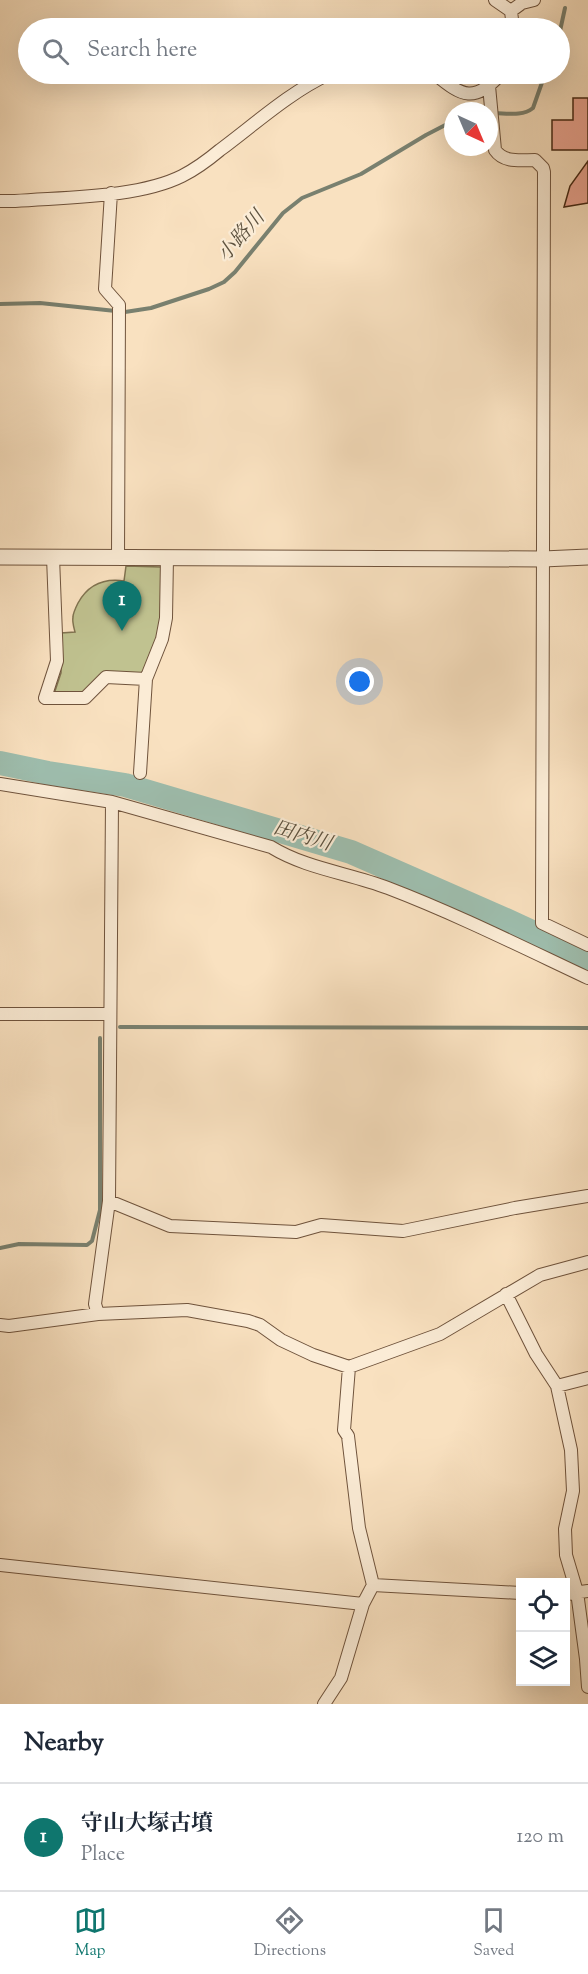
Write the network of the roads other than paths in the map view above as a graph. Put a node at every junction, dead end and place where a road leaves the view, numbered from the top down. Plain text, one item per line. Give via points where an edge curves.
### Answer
1 (495, 0) edge
2 (534, 0) edge
3 (511, 11) junction
4 (512, 18) edge
5 (311, 84) edge
6 (448, 84) edge
7 (489, 86) joint
8 (111, 193) junction
9 (0, 201) edge
10 (0, 557) edge
11 (53, 557) junction
12 (118, 557) junction
13 (167, 557) junction
14 (588, 557) edge
15 (543, 559) junction
16 (146, 679) junction
17 (140, 773) dead end
18 (0, 784) edge
19 (112, 802) junction
20 (588, 945) edge
21 (588, 978) edge
22 (0, 1014) edge
23 (110, 1014) junction
24 (588, 1196) edge
25 (109, 1201) junction
26 (588, 1262) edge
27 (506, 1294) junction
28 (98, 1314) junction
29 (0, 1325) edge
30 (349, 1367) junction
31 (588, 1378) edge
32 (557, 1386) junction
33 (0, 1565) edge
34 (373, 1585) junction
35 (577, 1592) edge
36 (516, 1593) edge
37 (363, 1604) junction
38 (588, 1687) edge
39 (324, 1704) edge

1 - 3 street
2 - 3 street
3 - 4 street
5 - 8 street via 182,176 155,186
6 - 7 street via 459,93 472,94
7 - 15 street via 495,150 506,159 535,160 544,172
8 - 9 street
8 - 12 street via 105,290 119,305
10 - 11 street
11 - 12 street
11 - 16 street via 57,661 45,698 85,698 106,677
12 - 13 street
13 - 15 street
13 - 16 street via 166,618
14 - 15 street
15 - 20 street via 542,923
16 - 17 street
18 - 19 street
19 - 21 street via 272,847 289,858 386,887
19 - 23 street
22 - 23 street
23 - 25 street
24 - 25 street via 403,1231 321,1225 296,1232 170,1226
25 - 28 street via 95,1304
26 - 27 street via 540,1275
27 - 30 street via 440,1334
27 - 32 street
28 - 29 street
28 - 30 street via 187,1310 248,1321 313,1355
30 - 34 street via 344,1430 348,1436 359,1528
31 - 32 street
32 - 35 street via 571,1450 573,1491 565,1529 566,1555
33 - 37 street
34 - 36 street
34 - 37 street
35 - 38 street
37 - 39 street via 341,1678

